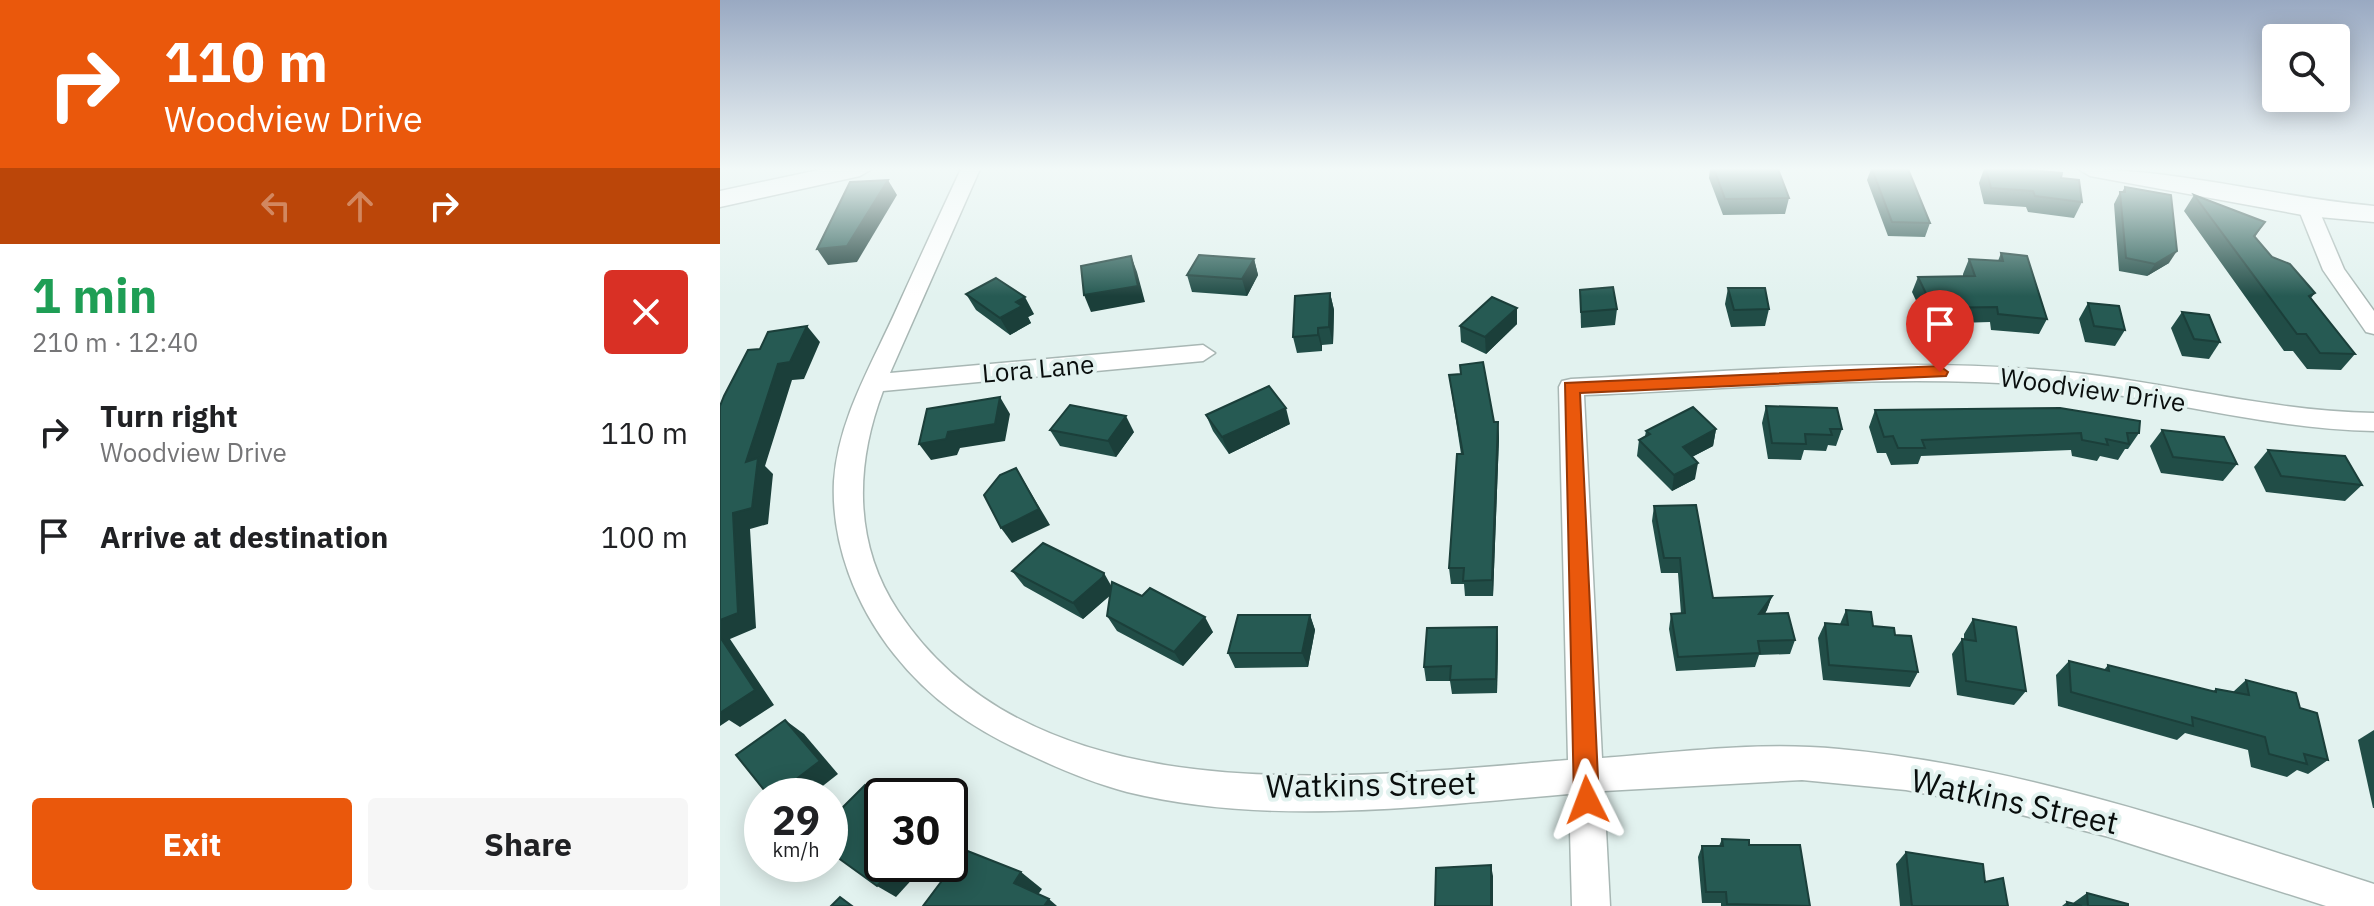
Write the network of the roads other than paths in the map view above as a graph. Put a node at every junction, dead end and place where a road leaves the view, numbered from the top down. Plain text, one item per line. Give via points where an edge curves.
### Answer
1 (952, 211) edge
2 (2309, 211) edge
3 (2344, 211) edge
4 (2374, 214) edge
5 (2374, 327) edge
6 (1203, 353) dead end
7 (874, 383) junction
8 (2374, 422) edge
9 (1585, 774) junction
10 (2374, 903) edge
11 (1591, 906) edge

1 - 7 street, Watkins Street
2 - 5 street via 2334,270
3 - 4 street
6 - 7 street, Lora Lane
7 - 9 street, Watkins Street via 851,454 848,508 862,576 890,629 940,685 1027,738 1126,775 1187,784 1375,791
8 - 9 street, Woodview Drive via 2316,421 2047,378 1940,372 1571,387
9 - 10 street, Watkins Street via 1836,765 1951,784 2139,828
9 - 11 street

